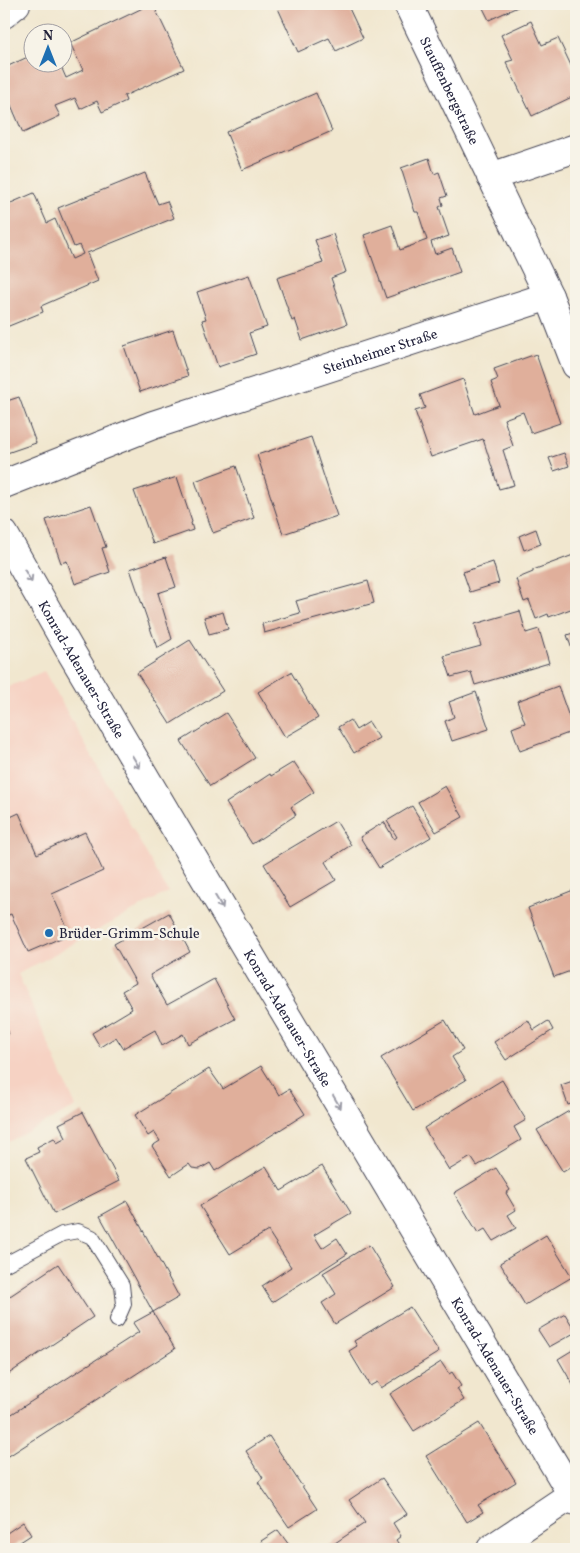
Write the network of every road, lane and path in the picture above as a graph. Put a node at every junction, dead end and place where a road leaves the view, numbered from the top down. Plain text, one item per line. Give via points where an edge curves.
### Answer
1 (16, 4) edge
2 (408, 4) edge
3 (4, 14) edge
4 (576, 148) edge
5 (491, 177) junction
6 (549, 296) junction
7 (576, 365) edge
8 (4, 484) edge
9 (4, 534) edge
10 (4, 1265) edge
11 (117, 1320) dead end
12 (575, 1496) edge
13 (491, 1549) edge

1 - 3 street
2 - 5 street, Stauffenbergstraße
4 - 5 street
5 - 6 street
6 - 7 street
6 - 8 street, Steinheimer Straße via 153,426
9 -> 12 street, Konrad-Adenauer-Straße via 271,990
10 - 11 lane via 62,1234 78,1231 92,1237 122,1285 124,1304
12 - 13 street

